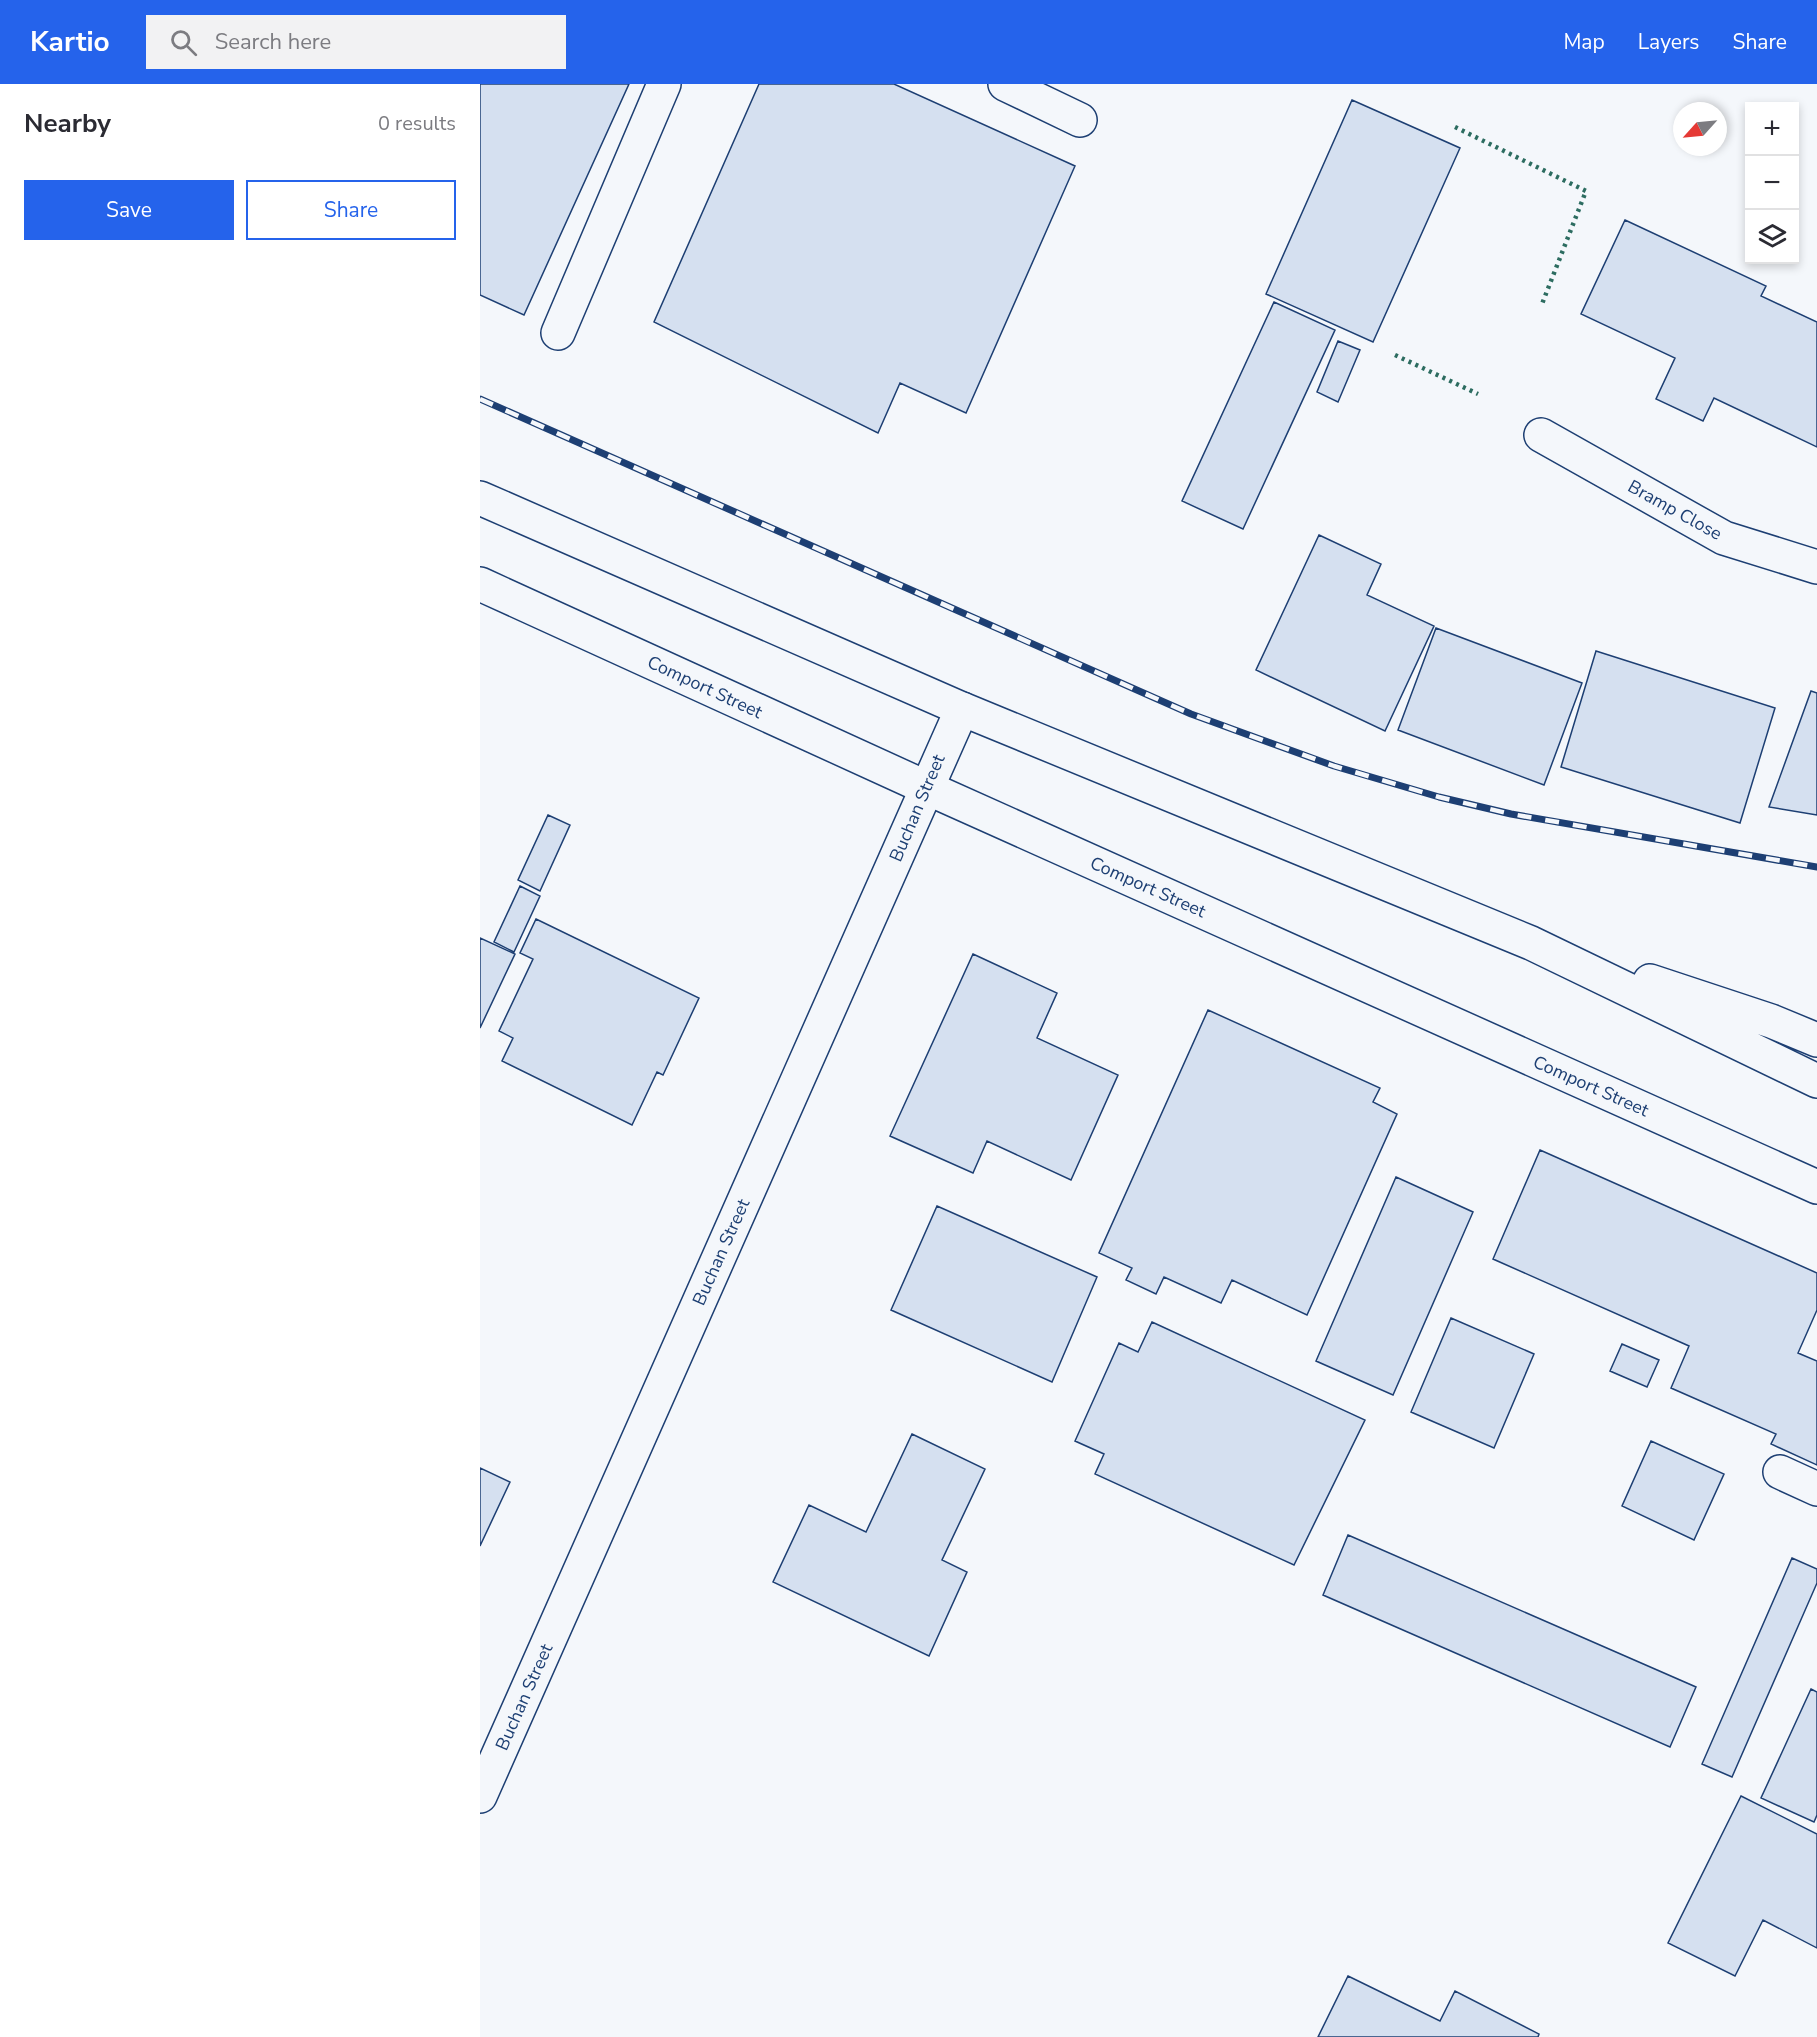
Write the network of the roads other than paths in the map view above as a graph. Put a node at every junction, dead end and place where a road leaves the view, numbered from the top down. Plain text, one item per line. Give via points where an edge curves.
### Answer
1 (664, 84) edge
2 (1005, 84) edge
3 (1080, 120) dead end
4 (558, 333) dead end
5 (1541, 435) dead end
6 (480, 498) edge
7 (1817, 567) edge
8 (480, 584) edge
9 (962, 709) junction
10 (925, 787) junction
11 (1531, 943) junction
12 (1817, 1040) edge
13 (1817, 1081) edge
14 (1817, 1187) edge
15 (1780, 1472) dead end
16 (1817, 1489) edge
17 (480, 1796) edge

1 - 4 main road
2 - 3 main road
5 - 7 main road, Bramp Close via 1724,538
6 - 9 main road
8 - 10 main road, Comport Street
9 - 10 main road, Buchan Street
9 - 11 main road
10 - 14 main road, Comport Street
10 - 17 main road, Buchan Street
11 - 12 main road via 1771,1021
11 - 13 main road
15 - 16 main road

